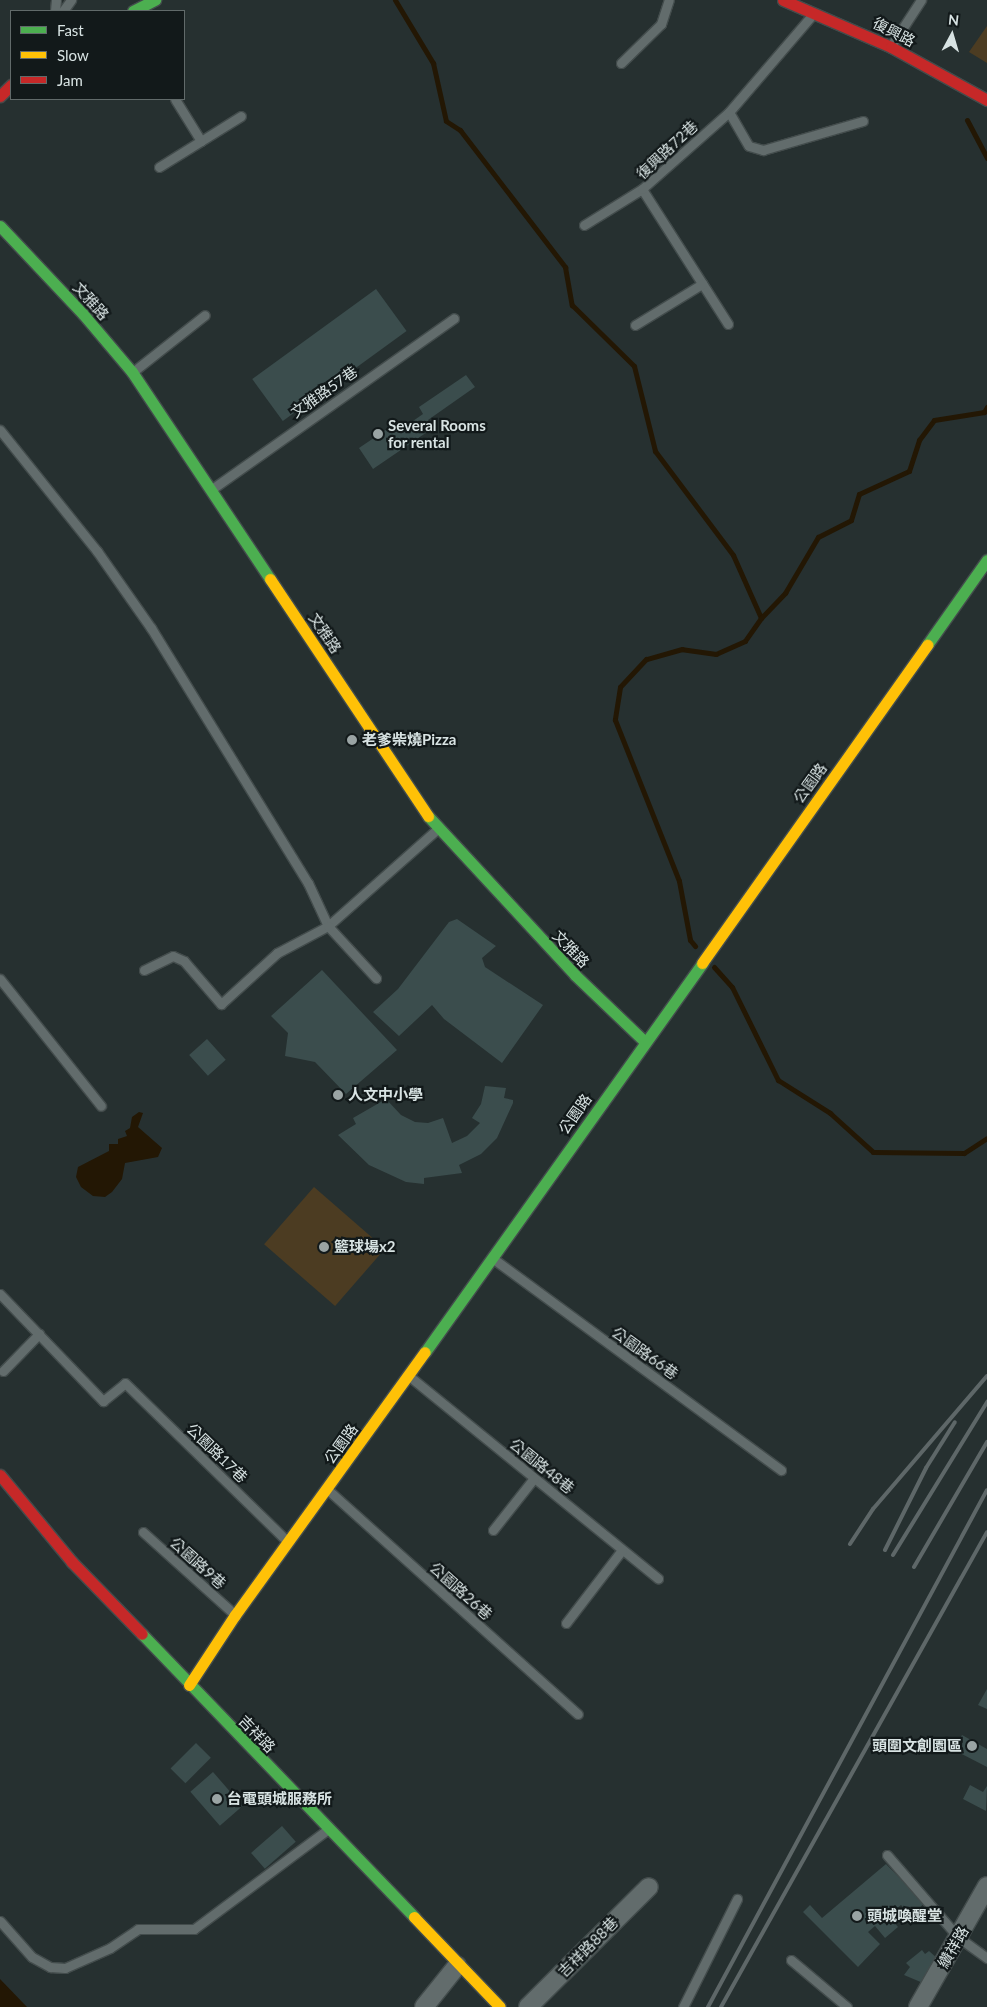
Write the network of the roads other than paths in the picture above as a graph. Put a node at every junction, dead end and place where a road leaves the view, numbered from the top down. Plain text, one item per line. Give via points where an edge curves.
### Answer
1 (155, 0) edge
2 (669, 0) edge
3 (783, 0) edge
4 (921, 0) edge
5 (135, 10) edge
6 (815, 11) junction
7 (891, 46) junction
8 (621, 63) dead end
9 (10, 86) edge
10 (0, 96) edge
11 (176, 100) edge
12 (987, 100) edge
13 (729, 112) junction
14 (241, 116) dead end
15 (863, 121) dead end
16 (201, 141) junction
17 (159, 167) dead end
18 (642, 189) junction
19 (584, 225) dead end
20 (0, 226) edge
21 (702, 284) junction
22 (205, 315) dead end
23 (454, 318) dead end
24 (728, 324) dead end
25 (635, 325) dead end
26 (132, 372) junction
27 (0, 430) edge
28 (211, 490) junction
29 (987, 560) edge
30 (437, 829) junction
31 (328, 926) junction
32 (144, 970) dead end
33 (376, 978) dead end
34 (0, 979) edge
35 (644, 1041) junction
36 (101, 1106) dead end
37 (493, 1258) junction
38 (0, 1294) edge
39 (39, 1334) junction
40 (3, 1371) dead end
41 (408, 1376) junction
42 (781, 1470) dead end
43 (0, 1475) edge
44 (534, 1478) junction
45 (327, 1489) junction
46 (493, 1530) dead end
47 (143, 1532) dead end
48 (289, 1543) junction
49 (622, 1550) junction
50 (658, 1578) dead end
51 (235, 1615) junction
52 (566, 1623) dead end
53 (189, 1685) junction
54 (578, 1714) dead end
55 (327, 1829) junction
56 (887, 1855) dead end
57 (648, 1886) dead end
58 (987, 1886) edge
59 (737, 1899) dead end
60 (0, 1921) edge
61 (958, 1937) junction
62 (987, 1958) edge
63 (791, 1960) dead end
64 (457, 1966) junction
65 (424, 2007) edge
66 (500, 2007) edge
67 (528, 2007) edge
68 (684, 2007) edge
69 (847, 2007) edge
70 (918, 2007) edge

1 - 5 street
2 - 8 lane via 661,24
3 - 6 street, 復興路
4 - 7 lane
6 - 7 street, 復興路
6 - 13 lane, 復興路72巷
7 - 12 street, 復興路
9 - 10 street
11 - 16 lane
13 - 15 lane via 749,146 763,150
13 - 18 lane, 復興路72巷
14 - 16 lane
16 - 17 lane
18 - 19 lane
18 - 21 lane, 復興路72巷
20 - 26 street, 文雅路 via 83,314
21 - 24 lane, 復興路72巷
21 - 25 lane
22 - 26 lane
23 - 28 lane, 文雅路57巷
26 - 28 street, 文雅路
27 - 31 lane via 97,551 151,628 308,882
28 - 30 street, 文雅路
29 - 35 street, 公園路
30 - 31 lane
30 - 35 street, 文雅路 via 568,968
31 - 32 lane via 277,953 221,1004 184,960 172,956
31 - 33 lane
34 - 36 lane
35 - 37 street, 公園路
37 - 41 street, 公園路
37 - 42 lane, 公園路66巷
38 - 39 lane
39 - 40 lane
39 - 48 lane, 公園路17巷 via 102,1401 125,1383
41 - 44 lane, 公園路48巷
41 - 45 street, 公園路
43 - 53 street, 吉祥路 via 72,1562
44 - 46 lane
44 - 49 lane, 公園路48巷
45 - 48 street, 公園路
45 - 54 lane, 公園路26巷
47 - 51 lane, 公園路9巷
48 - 51 street, 公園路
49 - 50 lane, 公園路48巷
49 - 52 lane
51 - 53 street, 公園路
53 - 55 street, 吉祥路
55 - 60 lane via 194,1929 138,1929 110,1948 65,1968 50,1967 32,1957
55 - 64 street, 吉祥路
56 - 61 lane
57 - 67 street, 吉祥路88巷
58 - 61 street, 纘祥路
59 - 68 lane
61 - 62 lane
61 - 70 street, 纘祥路
63 - 69 lane
64 - 65 street
64 - 66 street, 吉祥路

